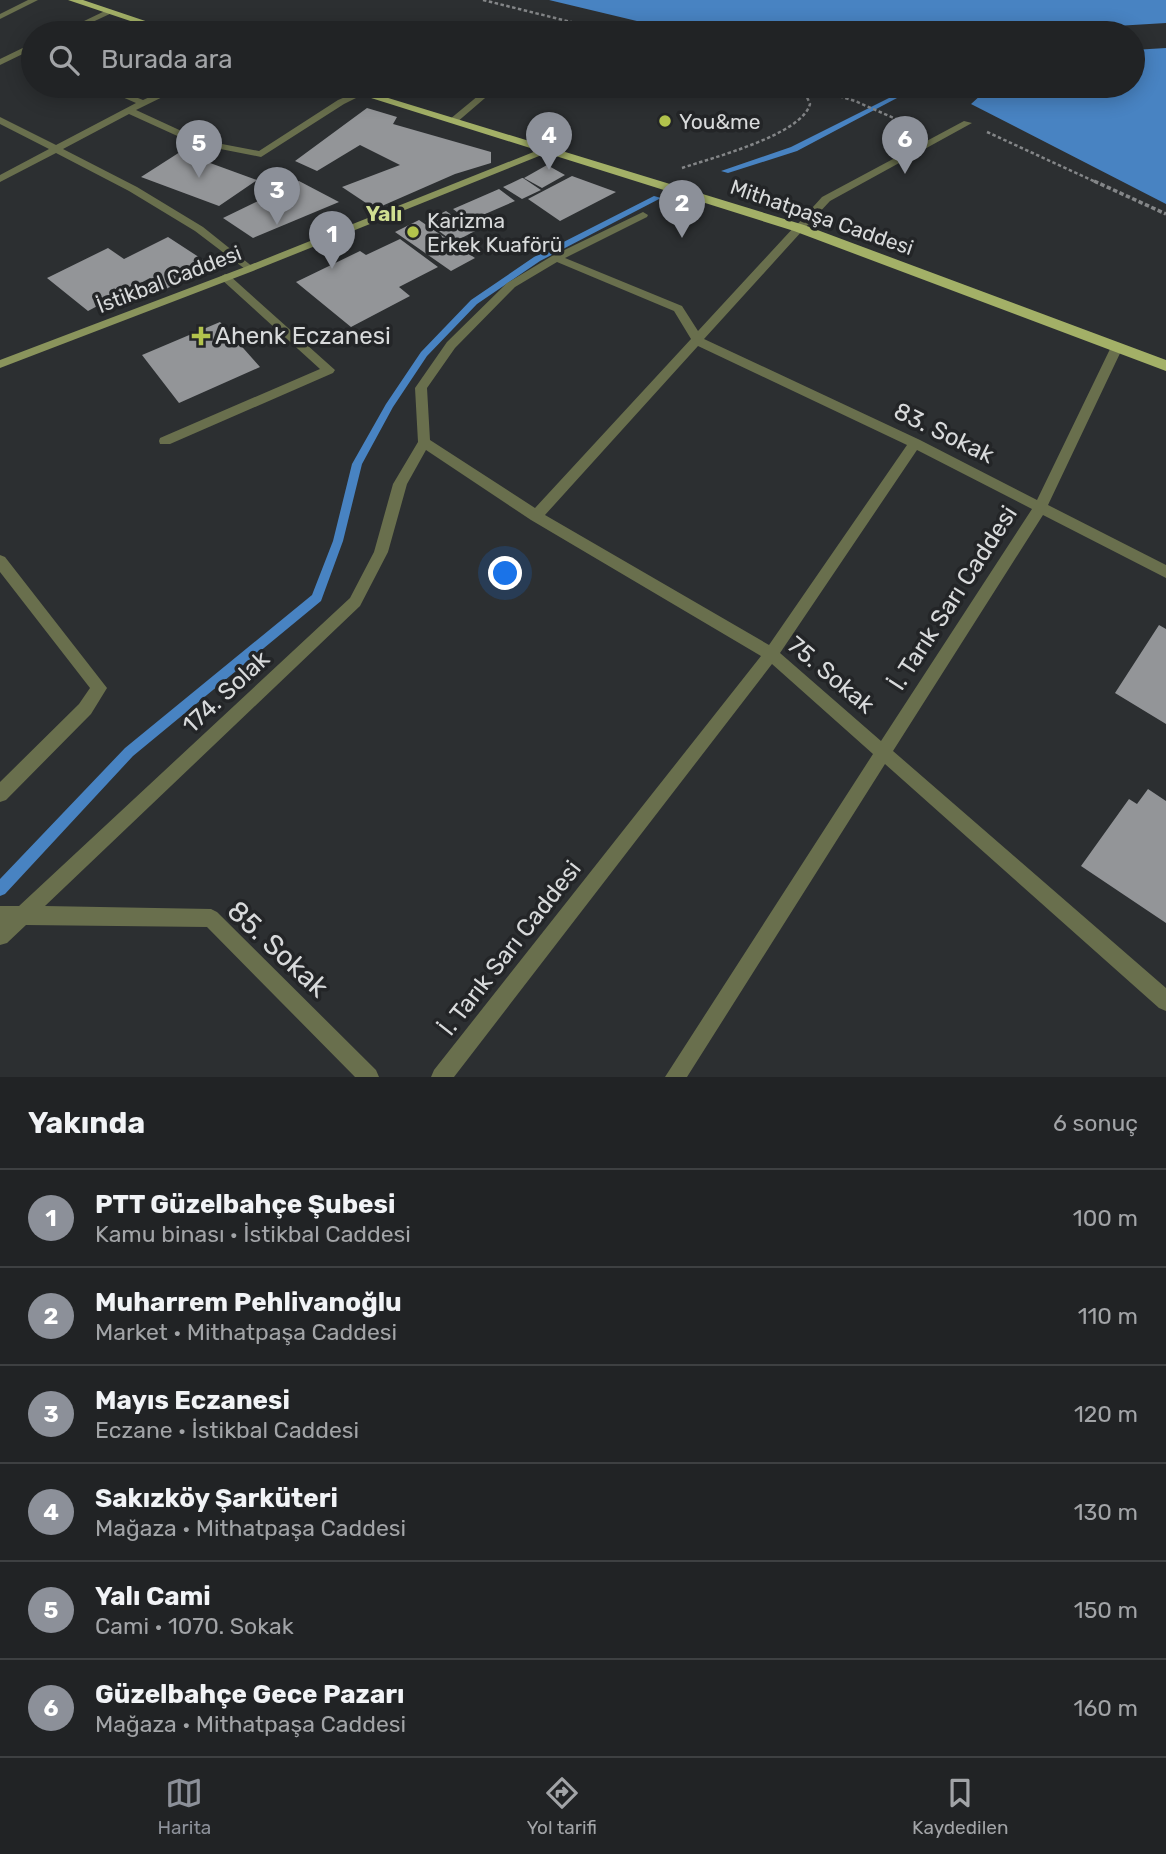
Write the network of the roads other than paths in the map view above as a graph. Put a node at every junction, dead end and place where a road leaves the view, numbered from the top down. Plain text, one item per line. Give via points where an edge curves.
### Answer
1 (34, 0) edge
2 (73, 0) edge
3 (110, 12) junction
4 (0, 17) edge
5 (90, 21) edge
6 (138, 21) edge
7 (20, 52) edge
8 (0, 62) edge
9 (131, 98) edge
10 (154, 98) edge
11 (350, 98) edge
12 (378, 98) edge
13 (481, 98) edge
14 (143, 103) junction
15 (129, 110) junction
16 (0, 120) edge
17 (453, 121) junction
18 (967, 123) road end
19 (546, 150) junction
20 (55, 151) junction
21 (0, 179) edge
22 (643, 215) dead end
23 (799, 228) junction
24 (556, 258) junction
25 (249, 269) junction
26 (225, 276) junction
27 (698, 341) junction
28 (1117, 347) junction
29 (0, 364) edge
30 (1166, 366) edge
31 (165, 441) dead end
32 (424, 442) junction
33 (915, 443) junction
34 (1041, 506) junction
35 (536, 516) junction
36 (0, 561) edge
37 (1166, 572) edge
38 (771, 654) junction
39 (883, 751) junction
40 (0, 793) edge
41 (0, 915) edge
42 (24, 915) junction
43 (0, 936) edge
44 (1166, 1001) edge
45 (369, 1077) edge
46 (441, 1077) edge
47 (675, 1077) edge

1 - 4 street
2 - 3 main road
3 - 5 street
3 - 6 main road
7 - 8 street
9 - 14 street
10 - 14 street
11 - 15 street via 261,154 198,142
12 - 17 main road, Mithatpaşa Caddesi
13 - 17 street
14 - 15 street
15 - 20 street
16 - 20 street
17 - 19 main road, Mithatpaşa Caddesi
18 - 23 street via 826,200
19 - 23 main road, Mithatpaşa Caddesi
19 - 25 main road, İstikbal Caddesi
20 - 21 street
20 - 25 street via 133,189
22 - 24 street
23 - 27 street
23 - 28 main road, Mithatpaşa Caddesi
24 - 27 street via 678,309
24 - 32 street via 511,285 451,345 421,388
25 - 26 main road, İstikbal Caddesi
26 - 29 main road, İstikbal Caddesi
26 - 31 street via 329,370
27 - 33 street, 83. Sokak
27 - 35 street
28 - 30 main road, Mithatpaşa Caddesi
28 - 34 street, İ. Tarık Sarı Caddesi
32 - 35 street, 75. Sokak
32 - 42 street, 174. Solak via 400,485 382,552 355,602
33 - 34 street, 83. Sokak
33 - 38 street, İ. Tarık Sarı Caddesi
34 - 37 street, 83. Sokak
34 - 39 street, İ. Tarık Sarı Caddesi
35 - 38 street, 75. Sokak
36 - 40 street via 99,688 85,709
38 - 39 street, 75. Sokak
38 - 46 street, İ. Tarık Sarı Caddesi
39 - 44 street, 75. Sokak
39 - 47 street, İ. Tarık Sarı Caddesi
41 - 42 street, 85. Sokak
42 - 43 street, 174. Solak
42 - 45 street, 85. Sokak via 211,918

